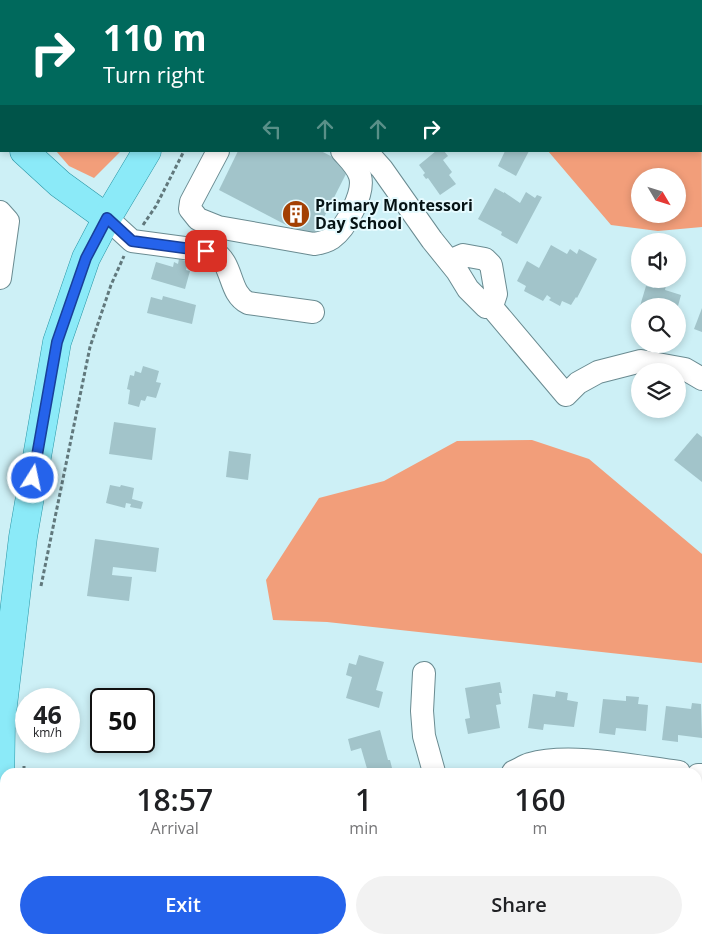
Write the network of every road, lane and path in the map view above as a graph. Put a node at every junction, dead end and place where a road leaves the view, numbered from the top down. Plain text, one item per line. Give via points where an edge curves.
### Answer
1 (25, 152) edge
2 (146, 152) edge
3 (183, 152) edge
4 (217, 152) edge
5 (343, 152) edge
6 (367, 152) edge
7 (0, 212) edge
8 (107, 218) junction
9 (132, 241) junction
10 (2, 247) edge
11 (449, 261) junction
12 (0, 278) edge
13 (490, 305) junction
14 (312, 312) dead end
15 (702, 379) edge
16 (39, 594) dead end
17 (424, 673) dead end
18 (23, 763) dead end
19 (0, 768) edge
20 (24, 768) edge
21 (433, 768) edge
22 (522, 768) edge
23 (646, 768) edge

1 - 8 main road via 60,184
2 - 8 main road
3 - 9 path via 156,206
4 - 5 street via 191,202 190,209 198,219 218,227 314,244 324,243 340,230 362,187 355,165
6 - 11 street
7 - 10 street via 8,222
8 - 9 street
8 - 19 main road via 86,258 57,342 23,537 1,722
9 - 14 street via 214,252 225,262 242,300 257,306
9 - 16 path via 111,285 90,347
10 - 12 street
11 - 13 street via 468,289 486,307
11 - 13 street via 463,255 485,259 491,266 496,294
13 - 15 street via 566,395 578,383 598,372 641,361 684,369
17 - 21 street via 424,736
18 - 20 path
22 - 23 street via 555,760

